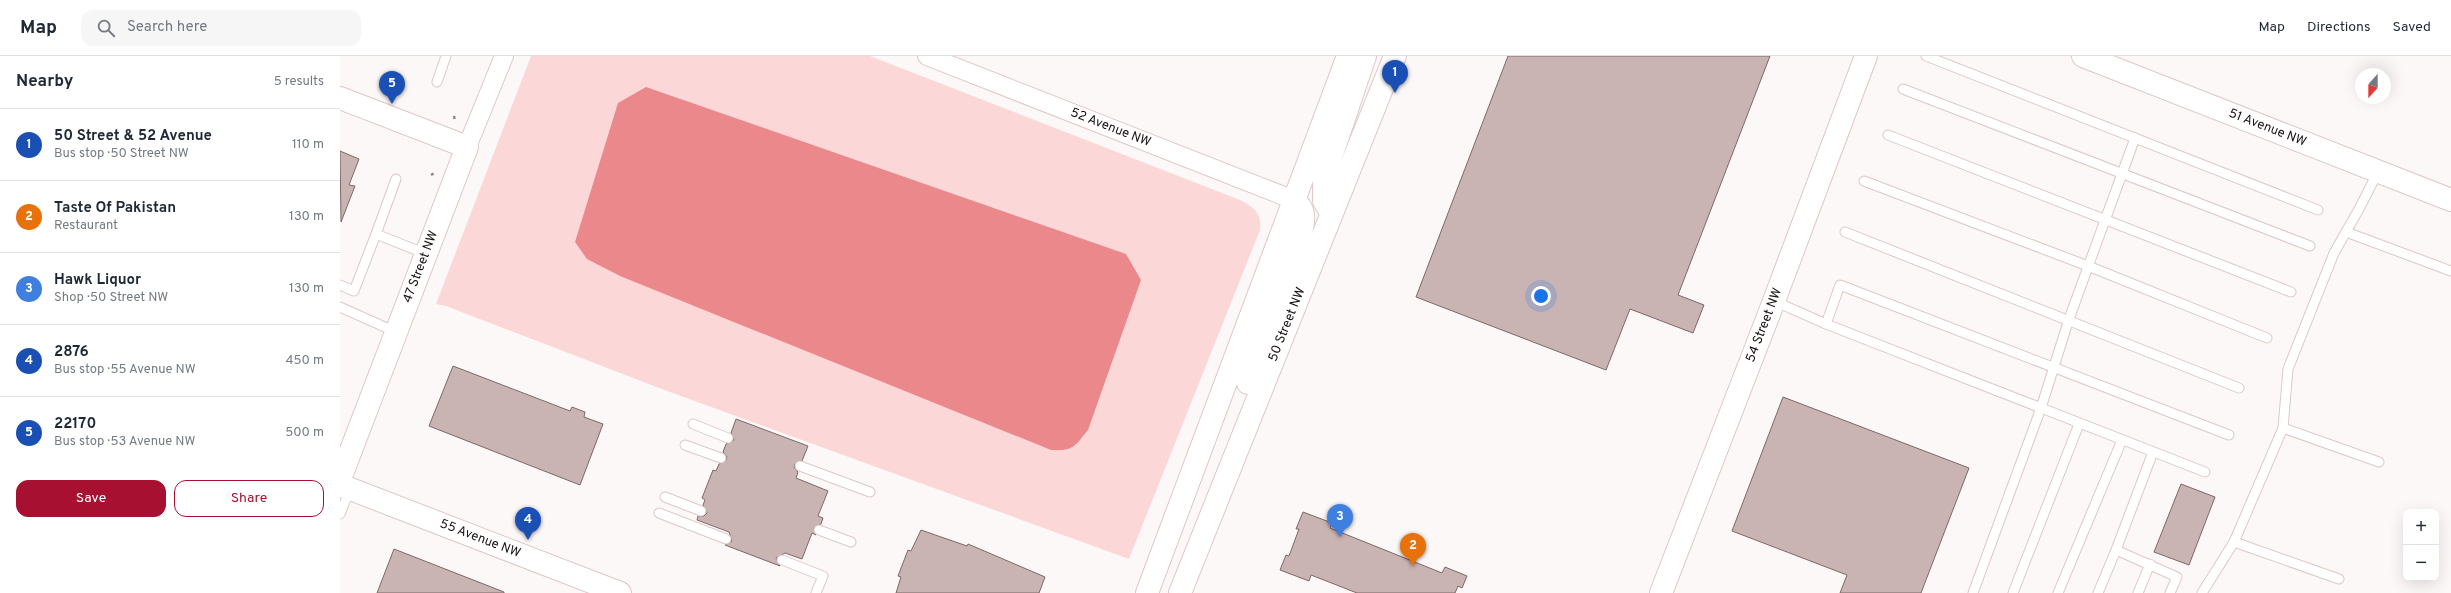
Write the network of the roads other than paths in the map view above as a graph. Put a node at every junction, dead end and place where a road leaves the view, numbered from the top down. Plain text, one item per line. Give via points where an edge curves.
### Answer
1 (446, 56) edge
2 (504, 56) edge
3 (927, 56) edge
4 (1348, 56) edge
5 (1365, 56) edge
6 (1395, 56) edge
7 (1866, 56) edge
8 (1926, 56) edge
9 (2083, 56) edge
10 (437, 82) dead end
11 (1903, 89) dead end
12 (340, 98) edge
13 (1888, 134) dead end
14 (2135, 138) junction
15 (468, 147) junction
16 (2378, 171) junction
17 (2122, 174) junction
18 (396, 179) dead end
19 (1864, 181) dead end
20 (1294, 200) junction
21 (2451, 200) edge
22 (2318, 210) dead end
23 (1331, 212) junction
24 (2106, 218) junction
25 (1845, 232) dead end
26 (2346, 232) junction
27 (376, 234) junction
28 (2310, 246) dead end
29 (426, 254) junction
30 (2088, 266) junction
31 (2451, 271) edge
32 (340, 285) edge
33 (2291, 292) dead end
34 (1774, 301) junction
35 (340, 307) edge
36 (2069, 319) junction
37 (1826, 324) junction
38 (396, 332) junction
39 (2266, 338) dead end
40 (2054, 367) junction
41 (2239, 388) dead end
42 (2041, 408) junction
43 (693, 424) dead end
44 (2079, 424) junction
45 (2283, 428) junction
46 (2229, 435) dead end
47 (728, 438) dead end
48 (2122, 440) junction
49 (685, 445) dead end
50 (2153, 452) junction
51 (721, 458) dead end
52 (2379, 462) dead end
53 (800, 466) dead end
54 (2205, 472) dead end
55 (1226, 473) junction
56 (343, 484) edge
57 (870, 492) dead end
58 (665, 497) dead end
59 (701, 511) dead end
60 (658, 513) dead end
61 (340, 514) edge
62 (819, 530) dead end
63 (726, 539) dead end
64 (851, 542) dead end
65 (2234, 542) junction
66 (2116, 550) junction
67 (782, 560) dead end
68 (2150, 564) junction
69 (2339, 579) dead end
70 (586, 587) edge
71 (620, 593) edge
72 (816, 593) edge
73 (1147, 593) edge
74 (1180, 593) edge
75 (1660, 593) edge
76 (1973, 593) edge
77 (2013, 593) edge
78 (2058, 593) edge
79 (2098, 593) edge
80 (2138, 593) edge
81 (2170, 593) edge
82 (2202, 593) edge

1 - 10 lane
2 - 15 street, 47 Street NW
3 - 20 street, 52 Avenue NW
4 - 20 street
5 - 23 street via 1324,178 1324,201
6 - 23 street, 50 Street NW
7 - 34 street, 54 Street NW
8 - 14 lane
9 - 16 street, 51 Avenue NW
11 - 17 lane
12 - 15 street
13 - 24 lane
14 - 17 lane
14 - 22 lane
15 - 29 street, 47 Street NW
16 - 21 street, 51 Avenue NW
16 - 26 lane
17 - 24 lane
17 - 28 lane
18 - 27 lane
19 - 30 lane
20 - 55 street via 1302,206 1304,217 1301,234 1251,372
20 - 73 street
23 - 55 street, 50 Street NW
24 - 30 lane
24 - 33 lane
25 - 36 lane
26 - 31 lane
26 - 45 lane via 2334,254 2288,369
27 - 29 lane
27 - 32 lane via 354,291
29 - 38 street, 47 Street NW
30 - 36 lane
30 - 39 lane
34 - 37 lane
34 - 75 street, 54 Street NW
35 - 38 lane
36 - 40 lane
36 - 41 lane
37 - 40 lane via 1840,285
37 - 42 lane
38 - 56 street, 47 Street NW
40 - 42 lane
40 - 46 lane
42 - 44 lane
42 - 76 lane
43 - 47 lane
44 - 48 lane
44 - 77 lane
45 - 52 lane
45 - 65 lane
48 - 50 lane
48 - 78 lane
49 - 51 lane
50 - 54 lane
50 - 66 lane
53 - 57 lane
55 - 74 street, 50 Street NW
56 - 61 lane
56 - 70 street, 55 Avenue NW
58 - 59 lane
60 - 63 lane
62 - 64 lane
65 - 69 lane
65 - 82 lane
66 - 68 lane
66 - 79 lane
67 - 72 lane via 823,576
68 - 80 lane
68 - 81 lane via 2177,577
70 - 71 street, 55 Avenue NW

